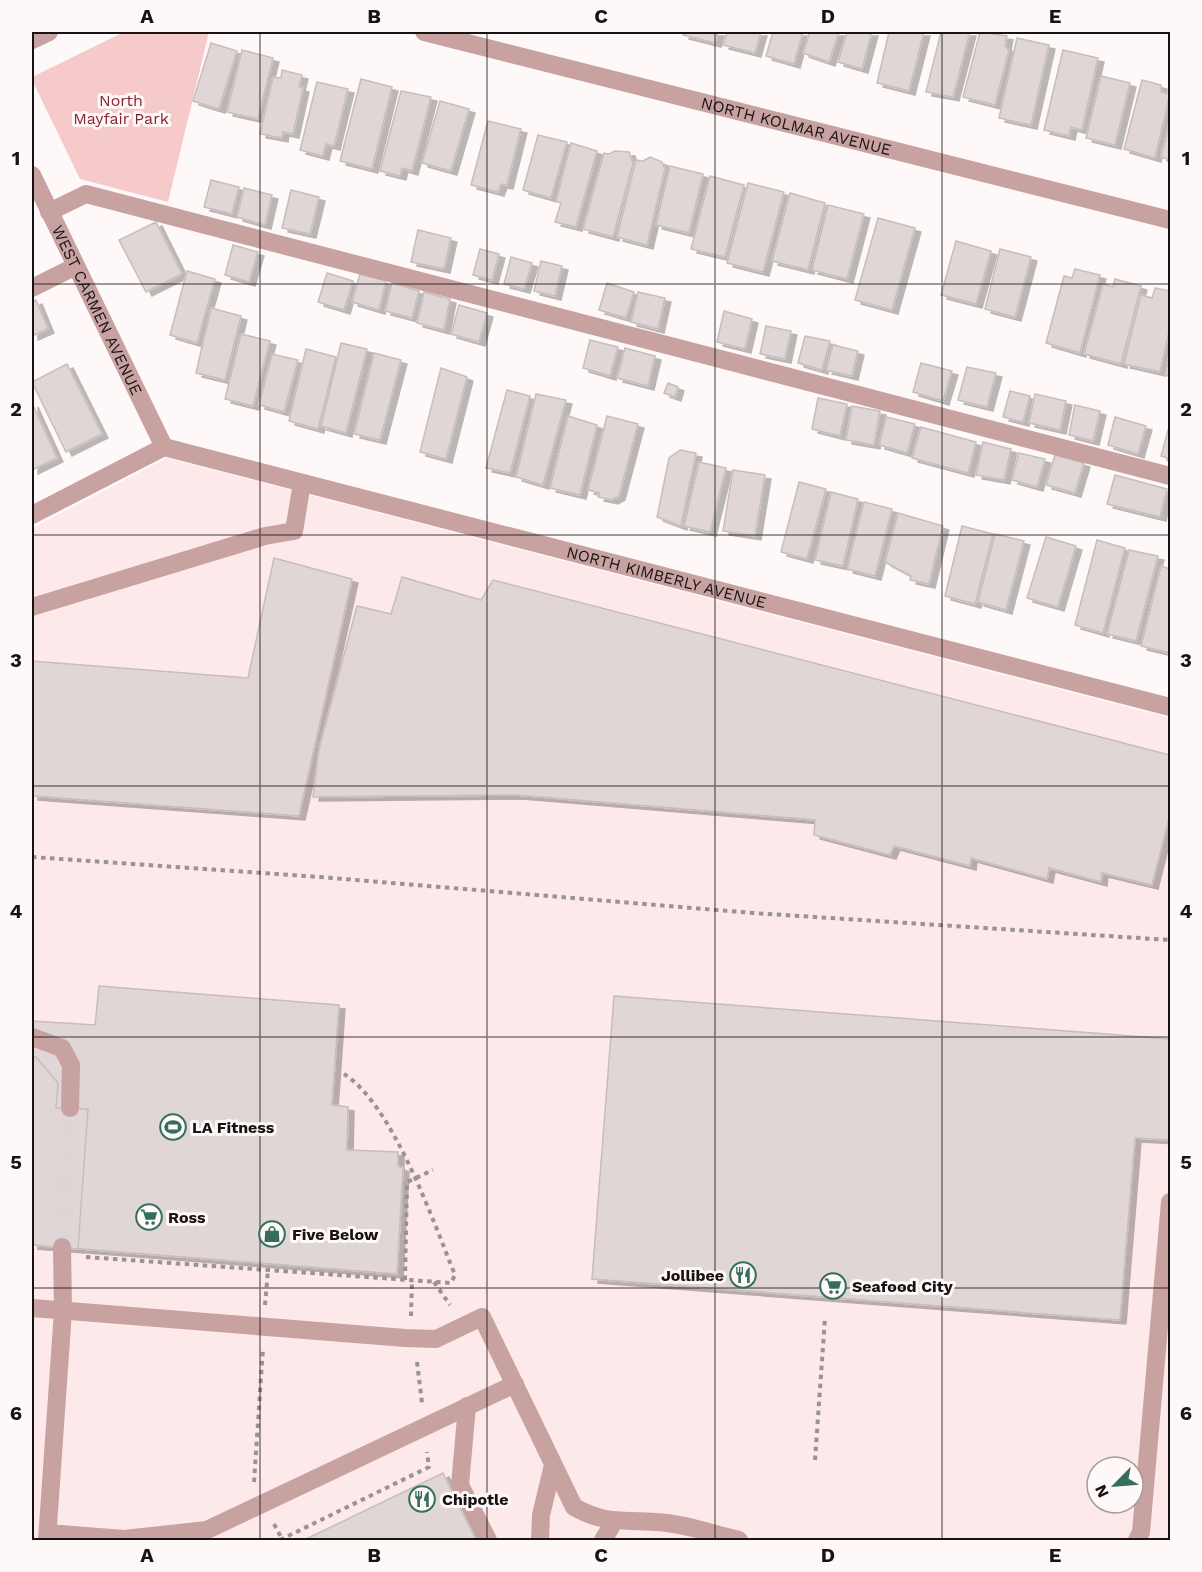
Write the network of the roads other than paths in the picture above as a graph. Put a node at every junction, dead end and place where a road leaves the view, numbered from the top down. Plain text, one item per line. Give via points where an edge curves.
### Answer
1 (49, 32) edge
2 (424, 32) edge
3 (32, 40) edge
4 (32, 175) edge
5 (49, 212) junction
6 (1170, 220) edge
7 (76, 266) junction
8 (32, 288) edge
9 (164, 447) junction
10 (1170, 476) edge
11 (302, 483) junction
12 (32, 515) edge
13 (32, 607) edge
14 (1170, 707) edge
15 (32, 1037) edge
16 (70, 1108) tunnel mouth
17 (1170, 1202) edge
18 (62, 1251) tunnel mouth
19 (32, 1308) edge
20 (63, 1311) junction
21 (515, 1384) junction
22 (1162, 1397) edge
23 (467, 1406) junction
24 (554, 1465) junction
25 (614, 1522) junction
26 (47, 1537) edge
27 (488, 1540) edge
28 (540, 1540) edge
29 (603, 1540) edge
30 (739, 1540) edge
31 (1137, 1540) edge

1 - 3 street
2 - 6 street, NORTH KOLMAR AVENUE
4 - 5 street, WEST CARMEN AVENUE
5 - 7 street, WEST CARMEN AVENUE
5 - 10 street via 86,194
7 - 8 street
7 - 9 street, WEST CARMEN AVENUE
9 - 11 street, NORTH KIMBERLY AVENUE
9 - 12 street
11 - 13 street via 294,531
11 - 14 street, NORTH KIMBERLY AVENUE
15 - 16 street via 62,1048 71,1065
17 - 22 street via 1157,1334
18 - 20 street
19 - 20 street
20 - 21 street via 436,1339 482,1317
20 - 26 street
21 - 23 street
21 - 24 street
22 - 31 street via 1142,1532
23 - 26 street via 207,1530 124,1539
23 - 27 street via 460,1485
24 - 25 street via 574,1507 594,1518
24 - 28 street via 541,1515
25 - 29 street
25 - 30 street via 657,1522

